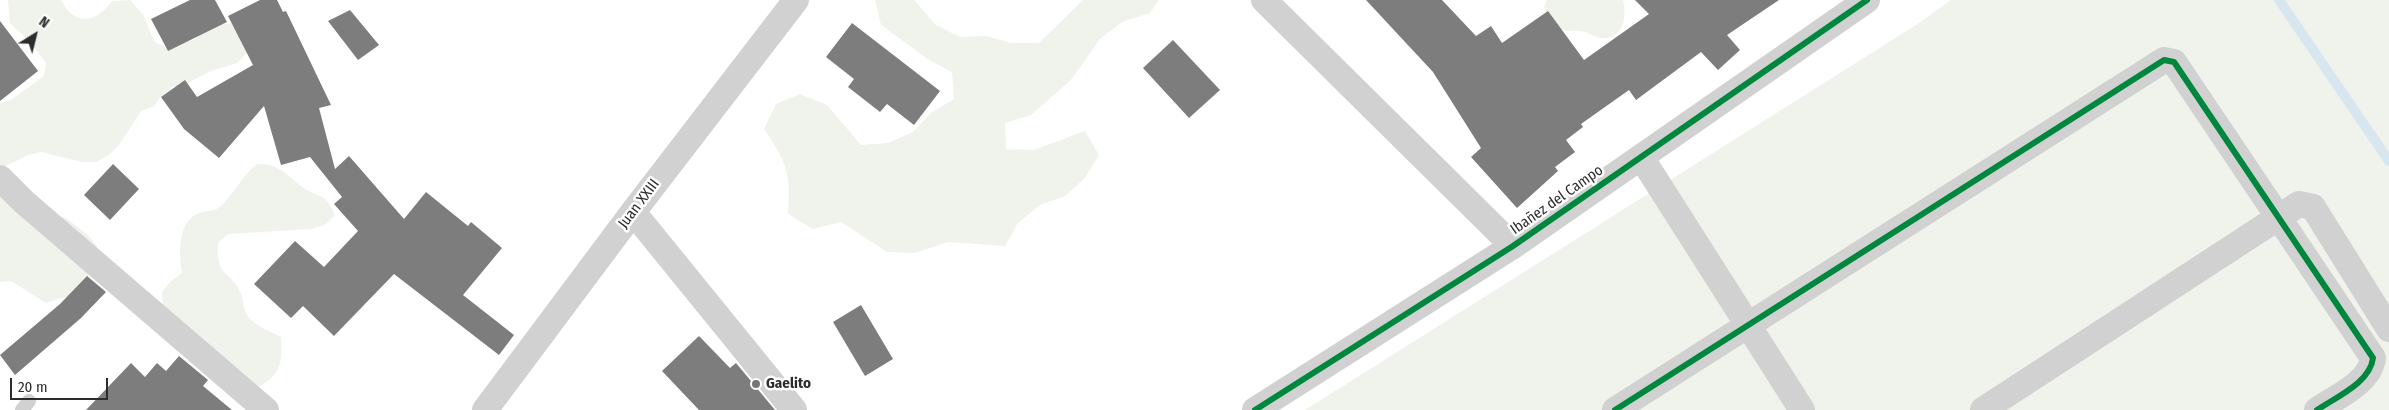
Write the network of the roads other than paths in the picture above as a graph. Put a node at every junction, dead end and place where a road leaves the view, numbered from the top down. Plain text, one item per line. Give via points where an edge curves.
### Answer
1 (796, 0) edge
2 (1264, 0) edge
3 (1867, 0) edge
4 (1641, 157) junction
5 (0, 178) edge
6 (633, 212) junction
7 (2278, 218) junction
8 (1514, 246) junction
9 (1747, 325) junction
10 (2389, 328) edge
11 (251, 405) edge
12 (486, 410) edge
13 (794, 410) edge
14 (1255, 410) edge
15 (1615, 410) edge
16 (1802, 410) edge
17 (1983, 410) edge
18 (2317, 410) edge

1 - 6 street, Juan XXIII
2 - 8 street
3 - 4 street, Ibañez del Campo
4 - 8 street, Ibañez del Campo
4 - 9 street
5 - 11 street
6 - 12 street, Juan XXIII
6 - 13 street
7 - 9 street via 2174,62 2164,60
7 - 10 street via 2299,204 2313,206
7 - 17 street
7 - 18 street via 2373,358 2372,368 2366,376
8 - 14 street, Ibañez del Campo
9 - 15 street
9 - 16 street

